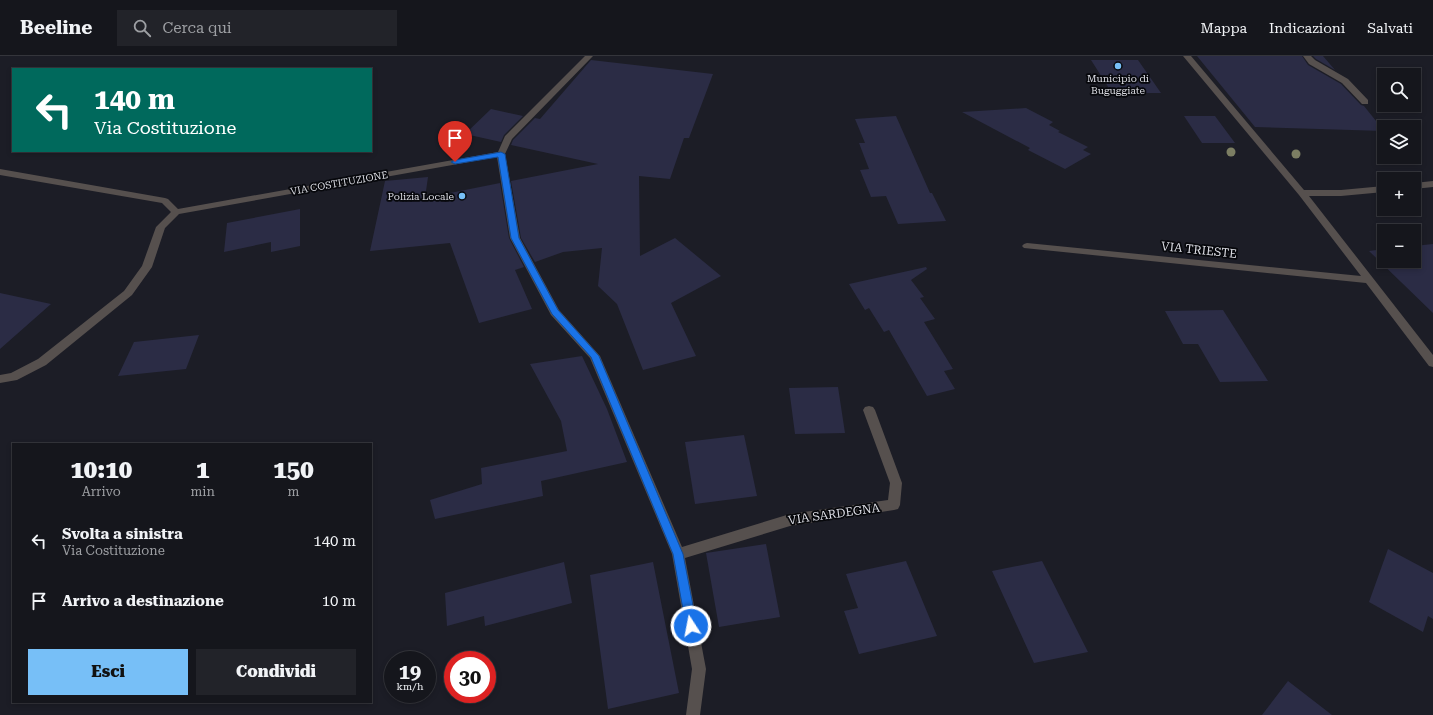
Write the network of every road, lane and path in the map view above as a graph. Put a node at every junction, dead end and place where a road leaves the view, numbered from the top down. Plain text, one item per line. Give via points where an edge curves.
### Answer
1 (589, 56) edge
2 (1187, 56) edge
3 (1307, 56) edge
4 (1365, 102) dead end
5 (501, 154) junction
6 (0, 172) edge
7 (1433, 184) edge
8 (1421, 185) edge
9 (1377, 190) edge
10 (1302, 193) junction
11 (176, 212) junction
12 (1027, 246) dead end
13 (1368, 280) junction
14 (1433, 363) edge
15 (0, 379) edge
16 (869, 410) dead end
17 (678, 554) junction
18 (693, 715) edge

1 - 5 street via 508,138
2 - 10 street
3 - 4 street via 1312,62 1345,81
5 - 11 street, VIA COSTITUZIONE
5 - 17 street via 515,238 555,312 595,356
6 - 11 street via 165,200
7 - 8 street
9 - 10 street
10 - 13 street
11 - 15 street via 161,227 147,267 128,293 42,362 12,377
12 - 13 street, VIA TRIESTE
13 - 14 street
16 - 17 street, VIA SARDEGNA via 896,483 894,505 790,520
17 - 18 street via 699,669

